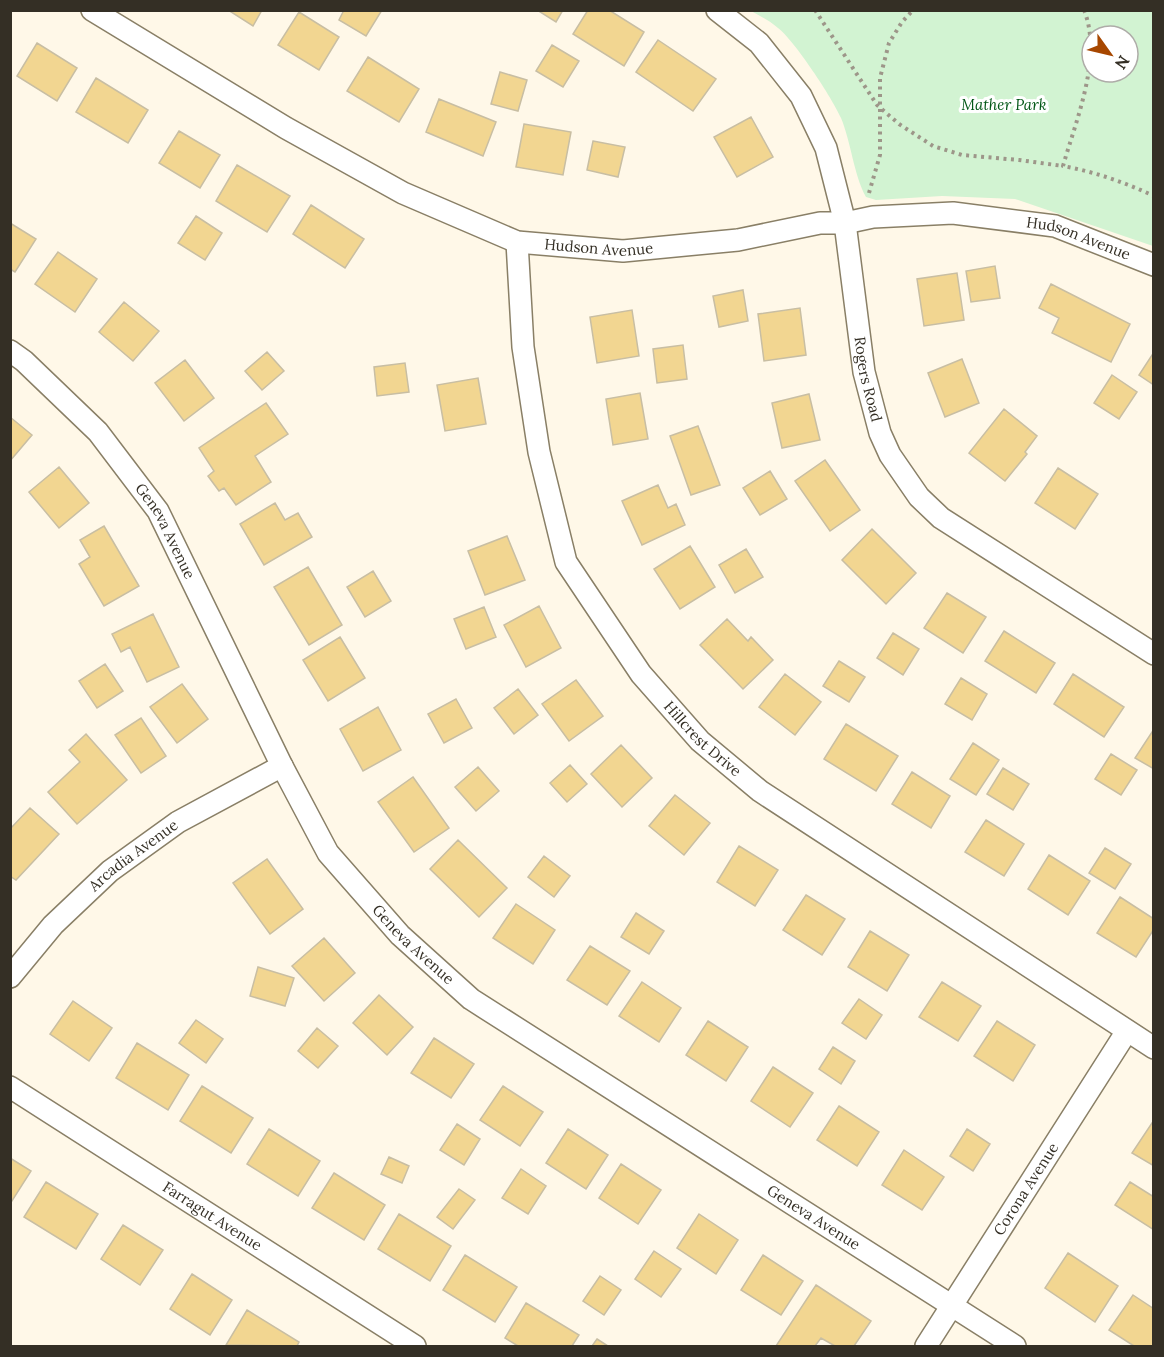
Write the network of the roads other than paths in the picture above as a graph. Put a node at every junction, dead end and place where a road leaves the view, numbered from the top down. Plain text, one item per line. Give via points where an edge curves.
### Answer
1 (92, 10) edge
2 (717, 10) edge
3 (845, 223) junction
4 (517, 242) junction
5 (1154, 265) edge
6 (10, 351) edge
7 (1154, 654) edge
8 (282, 766) junction
9 (10, 977) edge
10 (1127, 1031) junction
11 (1154, 1048) edge
12 (10, 1087) edge
13 (952, 1306) junction
14 (415, 1347) edge
15 (926, 1347) edge
16 (1015, 1347) edge

1 - 4 street, Hudson Avenue via 286,128 403,193
2 - 3 street, Rogers Road via 759,43 801,96 826,148
3 - 4 street, Hudson Avenue via 820,223 738,240 623,251
3 - 5 street, Hudson Avenue via 873,217 953,213 1055,226
3 - 7 street, Rogers Road via 864,372 880,434 919,497 941,518
4 - 10 street, Hillcrest Drive via 523,347 539,452 566,562 642,674 700,741 760,790
6 - 8 street, Geneva Avenue via 98,432 158,511
8 - 9 street, Arcadia Avenue via 178,822 110,871 53,925
8 - 13 street, Geneva Avenue via 328,853 400,935 471,999
10 - 11 street, Hillcrest Drive
10 - 13 street, Corona Avenue
12 - 14 street, Farragut Avenue
13 - 15 street, Corona Avenue
13 - 16 street, Geneva Avenue

